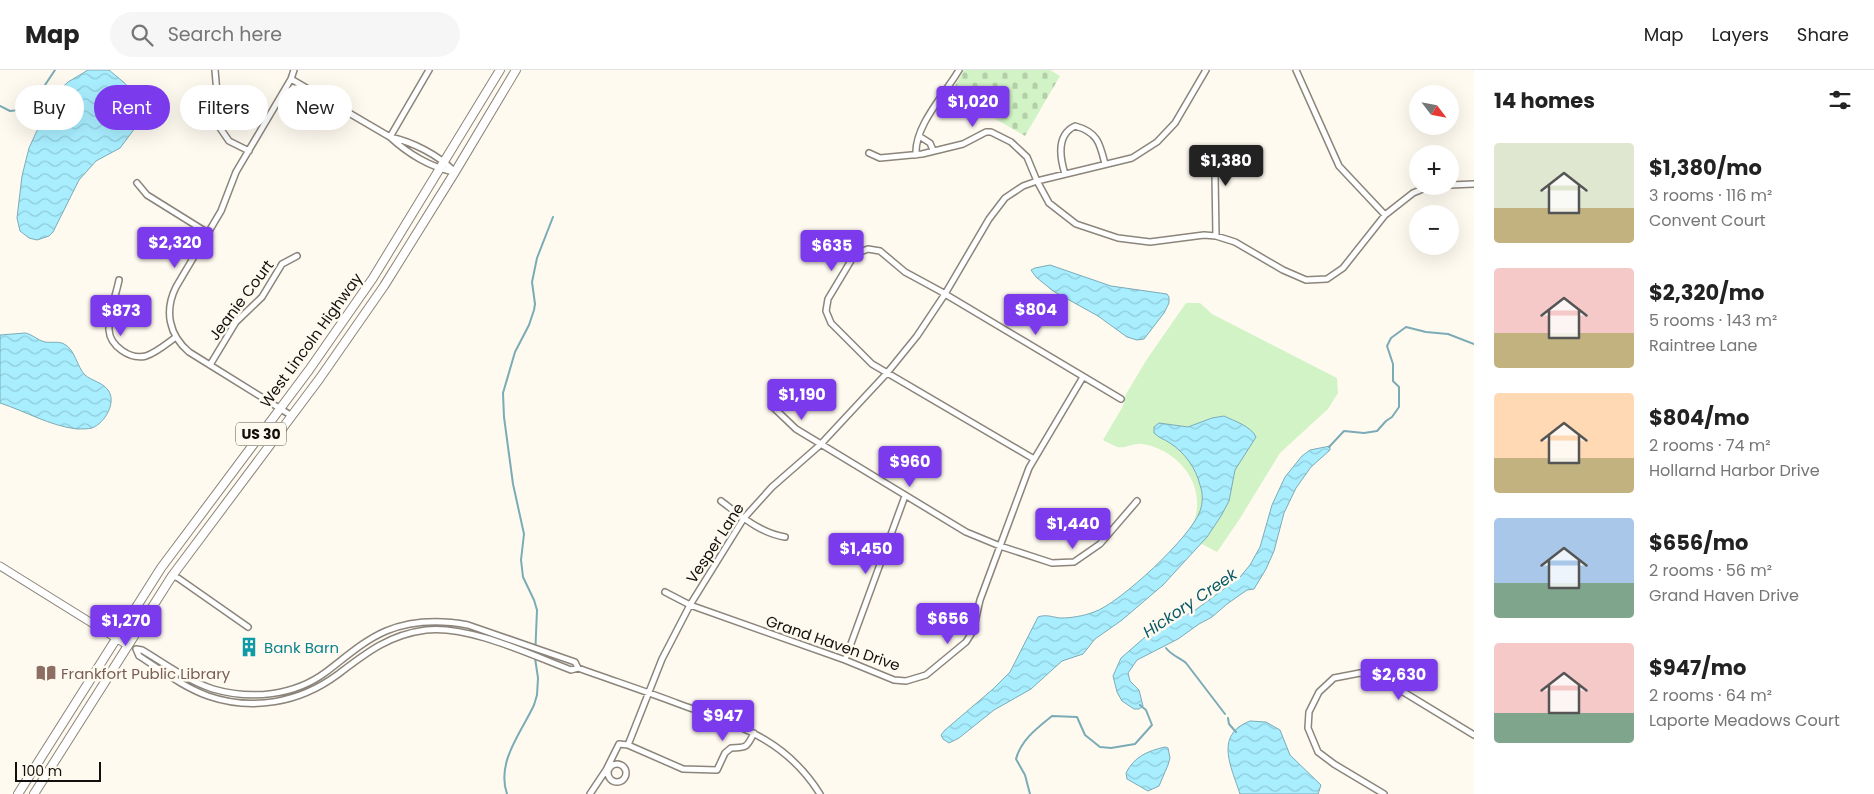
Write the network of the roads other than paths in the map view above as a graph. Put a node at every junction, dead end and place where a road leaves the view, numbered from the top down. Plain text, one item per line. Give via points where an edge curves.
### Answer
1 (215, 70) edge
2 (294, 70) edge
3 (429, 70) edge
4 (500, 70) edge
5 (516, 70) edge
6 (959, 70) edge
7 (1206, 70) edge
8 (1296, 70) edge
9 (291, 79) junction
10 (919, 136) junction
11 (390, 137) junction
12 (933, 150) junction
13 (249, 151) junction
14 (870, 152) dead end
15 (916, 154) junction
16 (1198, 155) dead end
17 (445, 162) junction
18 (1105, 164) junction
19 (440, 170) junction
20 (455, 172) junction
21 (1065, 174) junction
22 (1037, 181) junction
23 (137, 183) dead end
24 (1474, 184) edge
25 (1459, 185) edge
26 (1410, 195) edge
27 (1385, 215) junction
28 (208, 233) junction
29 (1216, 236) junction
30 (297, 256) dead end
31 (119, 280) dead end
32 (943, 293) junction
33 (176, 337) junction
34 (210, 365) junction
35 (887, 373) junction
36 (1083, 377) junction
37 (1121, 399) dead end
38 (280, 408) junction
39 (774, 408) dead end
40 (292, 416) junction
41 (820, 445) junction
42 (1034, 459) junction
43 (905, 496) junction
44 (721, 501) dead end
45 (1137, 501) dead end
46 (744, 518) junction
47 (785, 538) dead end
48 (1000, 546) junction
49 (0, 566) edge
50 (172, 576) junction
51 (665, 592) dead end
52 (690, 605) junction
53 (248, 627) dead end
54 (115, 638) junction
55 (127, 645) junction
56 (136, 649) junction
57 (845, 660) junction
58 (578, 668) junction
59 (649, 693) junction
60 (754, 733) junction
61 (1474, 735) edge
62 (628, 745) junction
63 (819, 793) edge
64 (18, 794) edge
65 (34, 794) edge
66 (590, 794) edge
67 (1384, 794) edge

1 - 13 street via 220,128 229,141
2 - 9 street
3 - 11 street
4 - 17 main road, West Lincoln Highway / US 30
5 - 20 main road, West Lincoln Highway / US 30
6 - 10 street
7 - 18 street, Vesper Lane via 1175,123 1157,142 1132,158
8 - 27 street via 1339,166
9 - 11 street
9 - 13 street
10 - 12 street via 930,143
10 - 15 street
11 - 17 street via 404,140
11 - 19 street
12 - 15 street
12 - 22 street via 963,144 991,132 1011,142 1027,157
13 - 28 street via 234,177 226,203
14 - 15 street via 880,158
16 - 29 street via 1211,165 1216,174
17 - 19 main road, West Lincoln Highway / US 30
17 - 20 street
18 - 21 street, Vesper Lane
18 - 21 street via 1099,142 1092,134 1075,126 1062,142 1061,160
19 - 20 street
19 - 38 main road, West Lincoln Highway / US 30 via 373,278
20 - 40 main road, West Lincoln Highway / US 30 via 384,286
21 - 22 street, Vesper Lane
22 - 29 street via 1049,203 1059,212 1076,224 1099,233 1150,242
22 - 32 street, Vesper Lane via 1005,198
23 - 28 street via 147,195
24 - 25 street
26 - 27 street
27 - 29 street via 1344,268 1327,279 1306,280 1235,242
28 - 33 street via 171,298 169,316
30 - 34 street, Jeanie Court via 282,264 262,297 236,322
31 - 33 street via 109,324 116,347 143,357
32 - 35 street, Vesper Lane via 917,336
32 - 35 street via 905,272 880,251 864,249 852,258 828,299 827,315 830,323 864,358
32 - 36 street
33 - 34 street via 189,352
34 - 38 street
35 - 41 street, Vesper Lane
35 - 42 street
36 - 37 street
36 - 42 street, Grand Haven Drive
38 - 40 street
38 - 54 main road, West Lincoln Highway / US 30 via 161,568
39 - 41 street via 796,429
40 - 50 main road, West Lincoln Highway / US 30
41 - 43 street
41 - 46 street, Vesper Lane via 772,487
42 - 48 street, Grand Haven Drive
43 - 48 street via 966,532
43 - 57 street
44 - 46 street
45 - 48 street via 1100,544 1074,562 1052,563
46 - 47 street via 762,531
46 - 52 street, Vesper Lane
48 - 57 street, Grand Haven Drive via 980,600 973,630 966,642 926,675 906,681 894,680
49 - 54 street
50 - 53 street
50 - 55 main road, West Lincoln Highway / US 30
51 - 52 street, Grand Haven Drive
52 - 57 street, Grand Haven Drive
52 - 59 street, Vesper Lane via 662,659
54 - 55 street
54 - 64 main road, West Lincoln Highway / US 30
55 - 56 street
55 - 65 main road, West Lincoln Highway / US 30
56 - 58 street via 211,688 251,695 272,694 308,683 387,631 429,621 481,628 575,662
56 - 58 street via 139,656 207,696 246,703 266,703 300,696 330,680 377,646 427,630 466,633 571,670
58 - 59 street
59 - 60 street
59 - 62 street, Vesper Lane
60 - 62 street via 748,745 731,748 725,753 717,770 683,769
60 - 63 street via 798,765
61 - 67 street via 1382,679 1360,673 1334,678 1319,692 1309,712 1308,728 1318,752
62 - 66 street via 618,744 607,770

